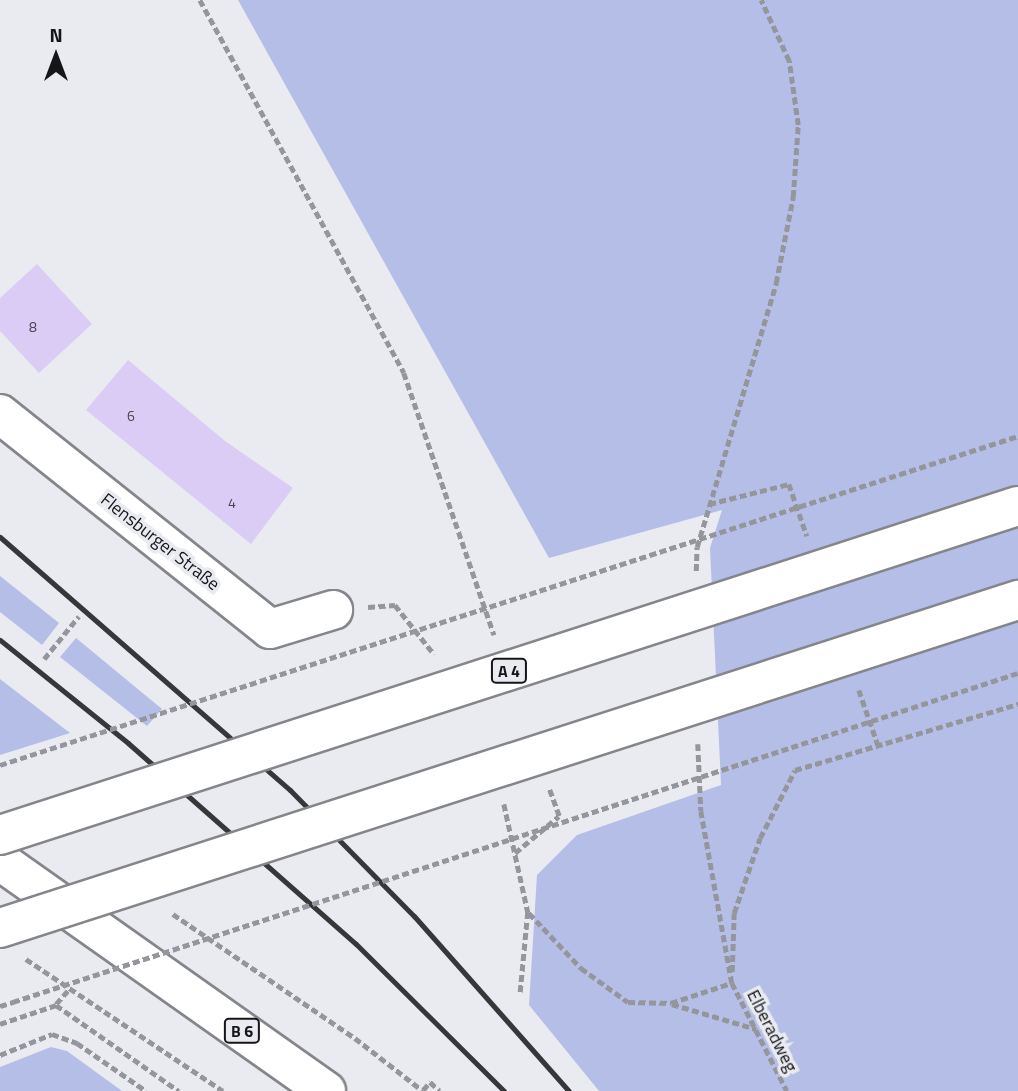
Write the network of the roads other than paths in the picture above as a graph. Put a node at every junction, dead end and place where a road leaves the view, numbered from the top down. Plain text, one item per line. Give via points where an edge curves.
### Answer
1 (0, 414) edge
2 (1018, 506) edge
3 (1018, 600) edge
4 (333, 610) dead end
5 (0, 835) edge
6 (0, 861) edge
7 (10, 941) edge
8 (326, 1091) edge

1 - 4 main road, Flensburger Straße via 270,629
2 - 5 main road, A 4, bridge
3 - 7 main road, bridge
6 - 8 main road, B 6

